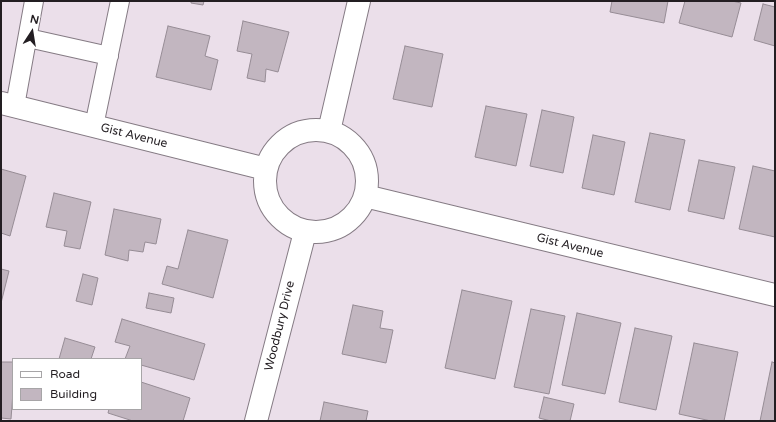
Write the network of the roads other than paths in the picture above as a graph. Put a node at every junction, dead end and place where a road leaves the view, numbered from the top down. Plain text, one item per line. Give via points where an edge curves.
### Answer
1 (34, 1) edge
2 (120, 1) edge
3 (359, 1) edge
4 (28, 38) junction
5 (109, 56) junction
6 (8, 105) edge
7 (94, 126) junction
8 (329, 131) junction
9 (266, 168) junction
10 (365, 196) junction
11 (305, 232) junction
12 (775, 295) edge
13 (256, 421) edge

1 - 4 lane
2 - 5 lane
3 - 8 street
4 - 5 lane
4 - 6 lane
5 - 7 lane
6 - 7 street, Gist Avenue
7 - 9 street, Gist Avenue
8 - 9 street via 308,130 283,141 268,160
8 - 10 street via 345,138 356,149 365,165
9 - 11 street via 263,182 268,202 281,220
10 - 11 street via 353,217 332,230
10 - 12 street, Gist Avenue
11 - 13 street, Woodbury Drive

